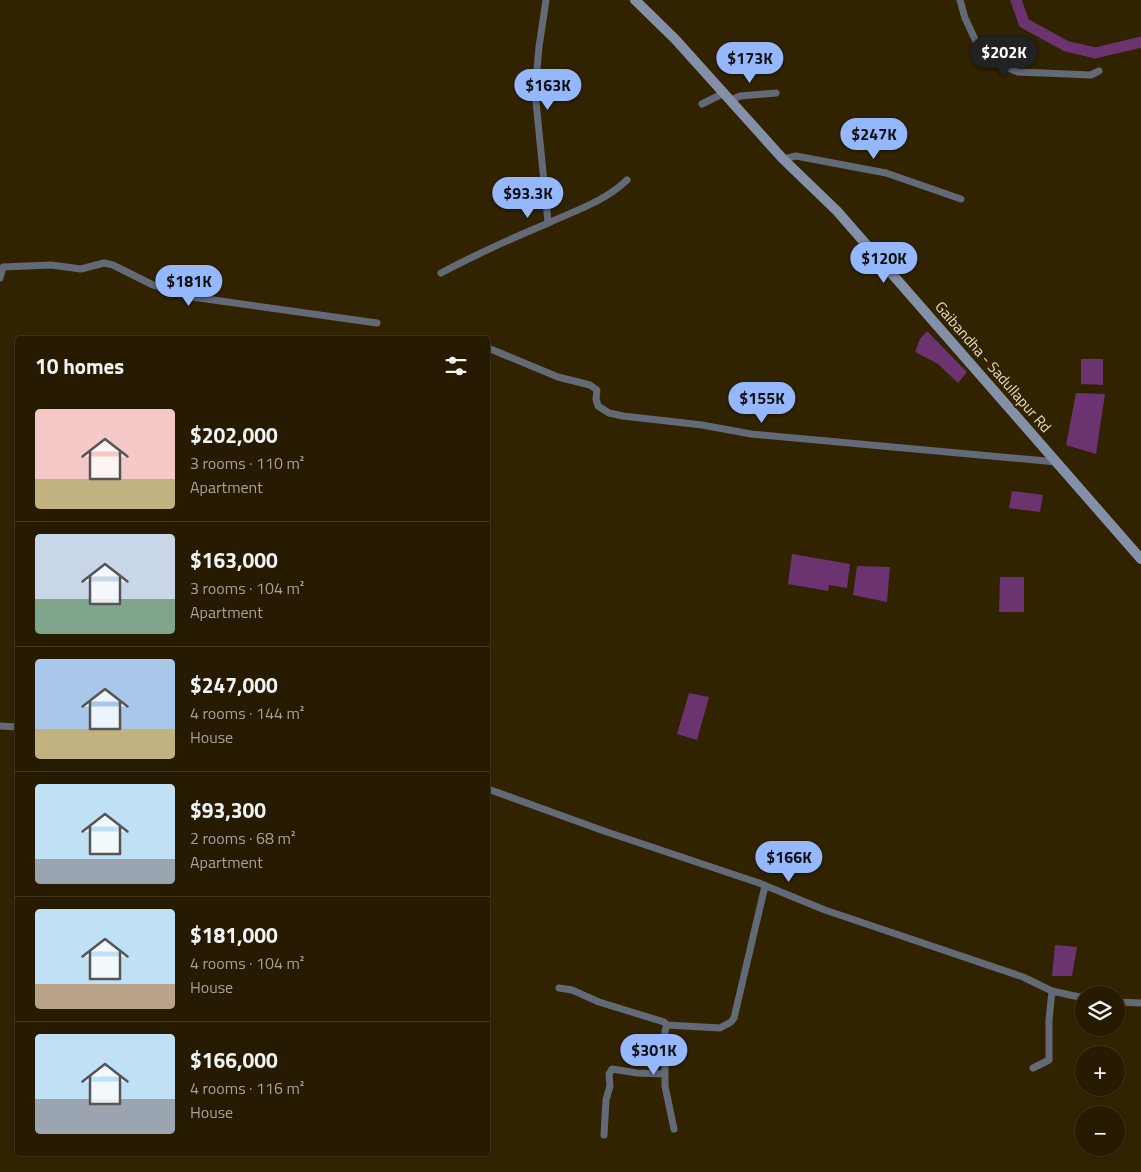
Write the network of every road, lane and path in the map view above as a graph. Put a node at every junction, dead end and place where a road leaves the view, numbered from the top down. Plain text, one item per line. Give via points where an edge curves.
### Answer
1 (546, 0) edge
2 (635, 0) edge
3 (960, 0) edge
4 (1099, 72) dead end
5 (776, 93) dead end
6 (727, 97) junction
7 (702, 104) dead end
8 (783, 159) junction
9 (627, 180) dead end
10 (961, 198) dead end
11 (548, 222) junction
12 (441, 273) dead end
13 (0, 278) edge
14 (377, 324) dead end
15 (490, 349) edge
16 (1057, 462) junction
17 (1141, 559) edge
18 (0, 726) edge
19 (15, 726) edge
20 (490, 790) edge
21 (765, 886) junction
22 (559, 988) dead end
23 (1052, 991) junction
24 (1075, 996) edge
25 (1125, 1002) edge
26 (1141, 1003) edge
27 (667, 1025) junction
28 (1033, 1068) dead end
29 (665, 1074) junction
30 (674, 1129) dead end
31 (604, 1135) dead end

1 - 11 street via 535,92
2 - 6 main road, Gaibandha - Sadullapur Rd
3 - 4 street via 980,50 990,60 1018,72 1091,75
5 - 6 street
6 - 7 street
6 - 8 main road, Gaibandha - Sadullapur Rd
8 - 10 street via 796,156 886,173
8 - 16 main road, Gaibandha - Sadullapur Rd via 837,211
9 - 11 street via 592,204
11 - 12 street via 479,252
13 - 14 street via 3,267 51,265 81,268 104,263 192,297
15 - 16 street via 558,378 590,384 596,390 598,406 623,416 790,438
16 - 17 main road, Gaibandha - Sadullapur Rd
18 - 19 street
20 - 21 street
21 - 23 street via 825,910 1023,977
21 - 27 street via 738,1005 731,1022 720,1028
22 - 27 street
23 - 24 street
23 - 28 street via 1049,1060
25 - 26 street
27 - 29 street
29 - 30 street
29 - 31 street via 612,1069

